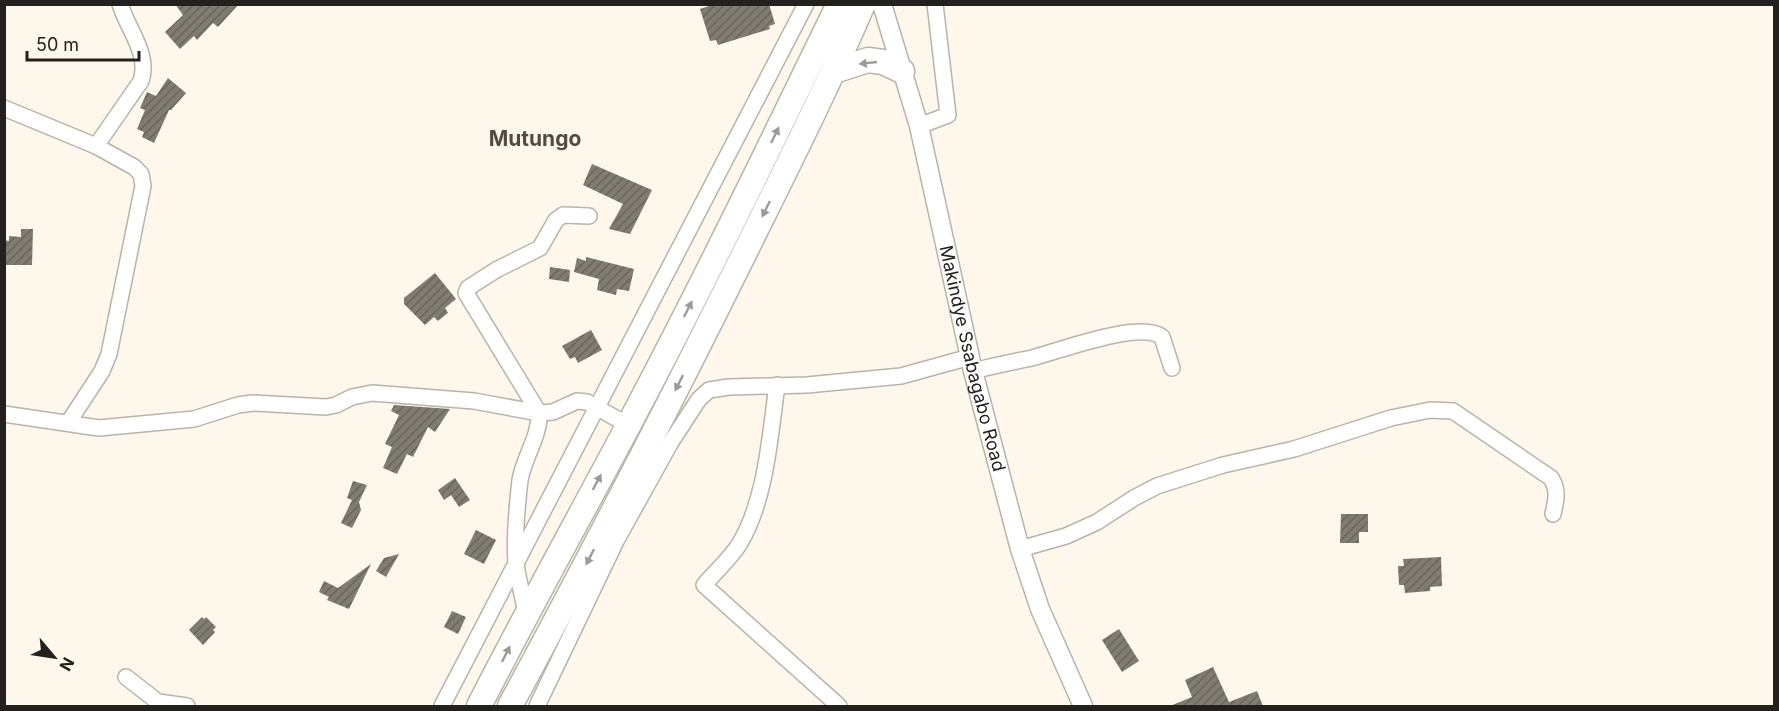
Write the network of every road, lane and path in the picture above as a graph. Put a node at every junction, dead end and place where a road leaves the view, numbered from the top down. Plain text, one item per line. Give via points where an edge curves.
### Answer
1 (120, 4) edge
2 (806, 4) edge
3 (839, 4) edge
4 (863, 4) edge
5 (882, 4) edge
6 (935, 4) edge
7 (902, 71) junction
8 (834, 72) junction
9 (4, 108) edge
10 (919, 126) junction
11 (96, 146) junction
12 (590, 216) dead end
13 (971, 364) junction
14 (1172, 368) dead end
15 (777, 386) junction
16 (598, 406) junction
17 (539, 413) junction
18 (4, 414) edge
19 (68, 423) junction
20 (628, 425) junction
21 (1553, 514) dead end
22 (1020, 549) junction
23 (516, 563) junction
24 (526, 613) junction
25 (126, 677) dead end
26 (187, 706) edge
27 (442, 706) edge
28 (479, 706) edge
29 (510, 706) edge
30 (537, 706) edge
31 (838, 706) edge
32 (1083, 706) edge

1 - 11 street via 141,52 144,70 141,81
2 - 16 street
20 -> 3 highway
4 - 8 highway
5 - 7 street, Makindye Ssabagabo Road
6 - 10 street via 948,115
7 -> 8 highway via 868,60
7 - 10 street, Makindye Ssabagabo Road
8 -> 29 highway via 694,354
9 - 11 street
10 - 13 street, Makindye Ssabagabo Road
11 - 19 street via 134,167 141,174 143,186 109,354
12 - 17 street via 563,215 540,248 496,270 466,292
13 - 14 street via 1033,357 1091,340 1153,332 1162,338
13 - 15 street via 901,376
13 - 22 street, Makindye Ssabagabo Road
15 - 30 street via 709,390 699,399 616,541
15 - 31 street via 767,458 748,526 739,545 704,585
16 - 17 street via 577,401 553,412
16 - 20 street
16 - 23 street
17 - 19 street via 474,401 372,393 326,407 238,405 176,422 99,428
17 - 23 street via 521,478
18 - 19 street
24 -> 20 highway
21 - 22 street via 1557,496 1551,478 1453,411 1430,410 1157,486 1097,522
22 - 32 street, Makindye Ssabagabo Road via 1040,609
23 - 24 street
23 - 27 street
28 -> 24 highway
25 - 26 street via 158,702

